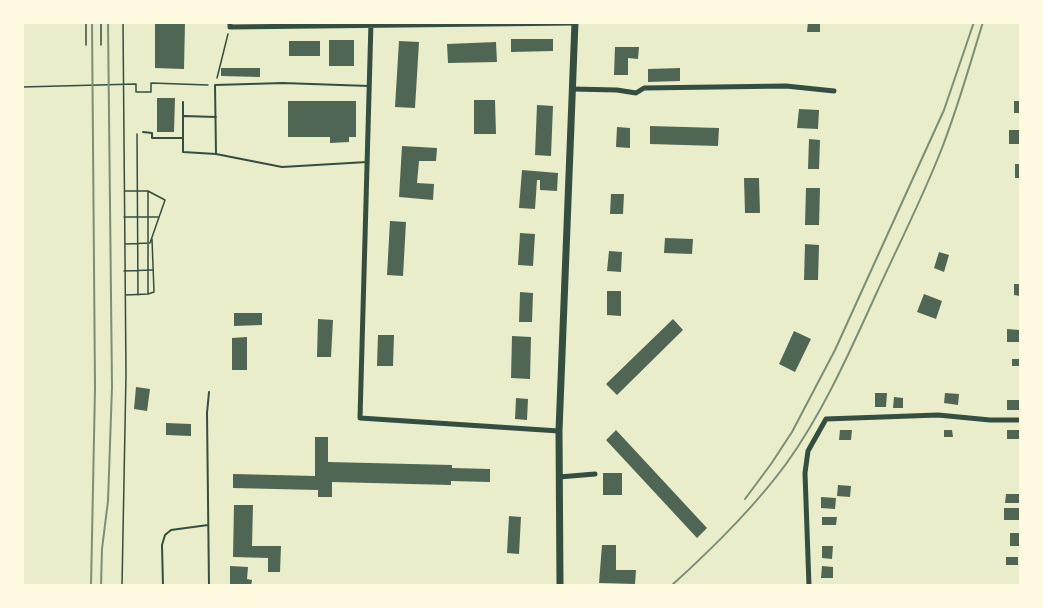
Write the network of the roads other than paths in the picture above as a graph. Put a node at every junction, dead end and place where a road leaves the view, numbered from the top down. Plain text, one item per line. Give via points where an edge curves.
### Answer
1 (575, 23) edge
2 (371, 24) edge
3 (230, 25) edge
4 (369, 86) junction
5 (572, 88) junction
6 (834, 91) dead end
7 (183, 102) dead end
8 (184, 116) junction
9 (216, 117) junction
10 (143, 132) road end
11 (183, 138) junction
12 (216, 154) junction
13 (368, 162) junction
14 (209, 392) dead end
15 (1020, 420) edge
16 (559, 431) junction
17 (596, 474) dead end
18 (559, 477) junction
19 (208, 525) junction
20 (163, 585) edge
21 (209, 585) edge
22 (560, 585) edge
23 (809, 585) edge

1 - 2 street
1 - 5 main road
2 - 3 street
2 - 4 street
4 - 9 lane via 215,85
4 - 13 street
5 - 6 street via 636,93 644,88 786,86
5 - 16 main road
7 - 8 lane
8 - 9 lane
8 - 11 lane
9 - 12 lane
10 - 11 lane via 152,134 152,138
11 - 12 lane via 183,152
12 - 13 lane via 282,166
13 - 16 street via 360,418
14 - 19 lane
15 - 23 street via 938,416 826,419 807,451
16 - 18 main road
17 - 18 street
18 - 22 main road
19 - 20 lane via 171,530 165,535
19 - 21 lane

